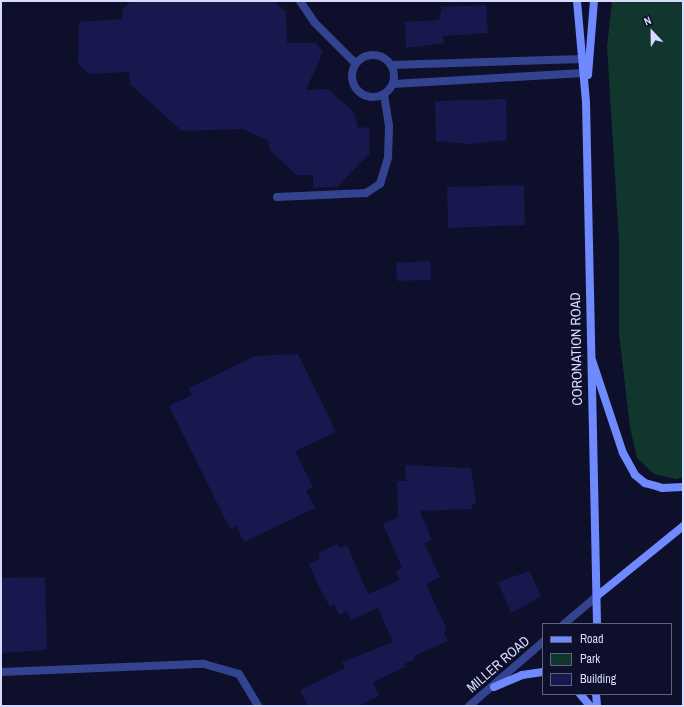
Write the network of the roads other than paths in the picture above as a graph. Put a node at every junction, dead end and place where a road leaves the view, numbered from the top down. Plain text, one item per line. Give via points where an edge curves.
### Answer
1 (300, 1) edge
2 (577, 1) edge
3 (594, 1) edge
4 (582, 59) junction
5 (355, 63) junction
6 (391, 65) junction
7 (584, 73) junction
8 (393, 84) junction
9 (384, 94) junction
10 (586, 102) junction
11 (277, 197) dead end
12 (589, 352) junction
13 (683, 487) edge
14 (683, 526) edge
15 (597, 596) junction
16 (565, 623) edge
17 (597, 623) edge
18 (542, 643) edge
19 (1, 672) edge
20 (542, 672) edge
21 (494, 687) junction
22 (581, 695) edge
23 (596, 695) edge
24 (258, 706) edge
25 (469, 706) edge
26 (590, 706) edge
27 (597, 706) edge

1 - 5 street via 314,22
2 - 4 main road, CORONATION ROAD
3 - 10 main road, CORONATION ROAD
4 - 6 street
4 - 7 main road, CORONATION ROAD
5 - 6 street via 364,56 376,54
5 - 9 street via 351,77 357,90 370,97
6 - 8 street
7 - 8 street
7 - 10 main road, CORONATION ROAD
8 - 9 street
9 - 11 street via 390,126 388,150 380,184 366,193
10 - 12 main road, CORONATION ROAD
12 - 13 main road via 628,464 645,483 662,488
12 - 15 main road, CORONATION ROAD
14 - 15 main road
15 - 16 street
15 - 17 main road, CORONATION ROAD
18 - 21 street, MILLER ROAD
19 - 24 street via 204,664 239,674
20 - 21 main road via 522,675
21 - 25 street, MILLER ROAD
22 - 26 main road
23 - 27 main road

